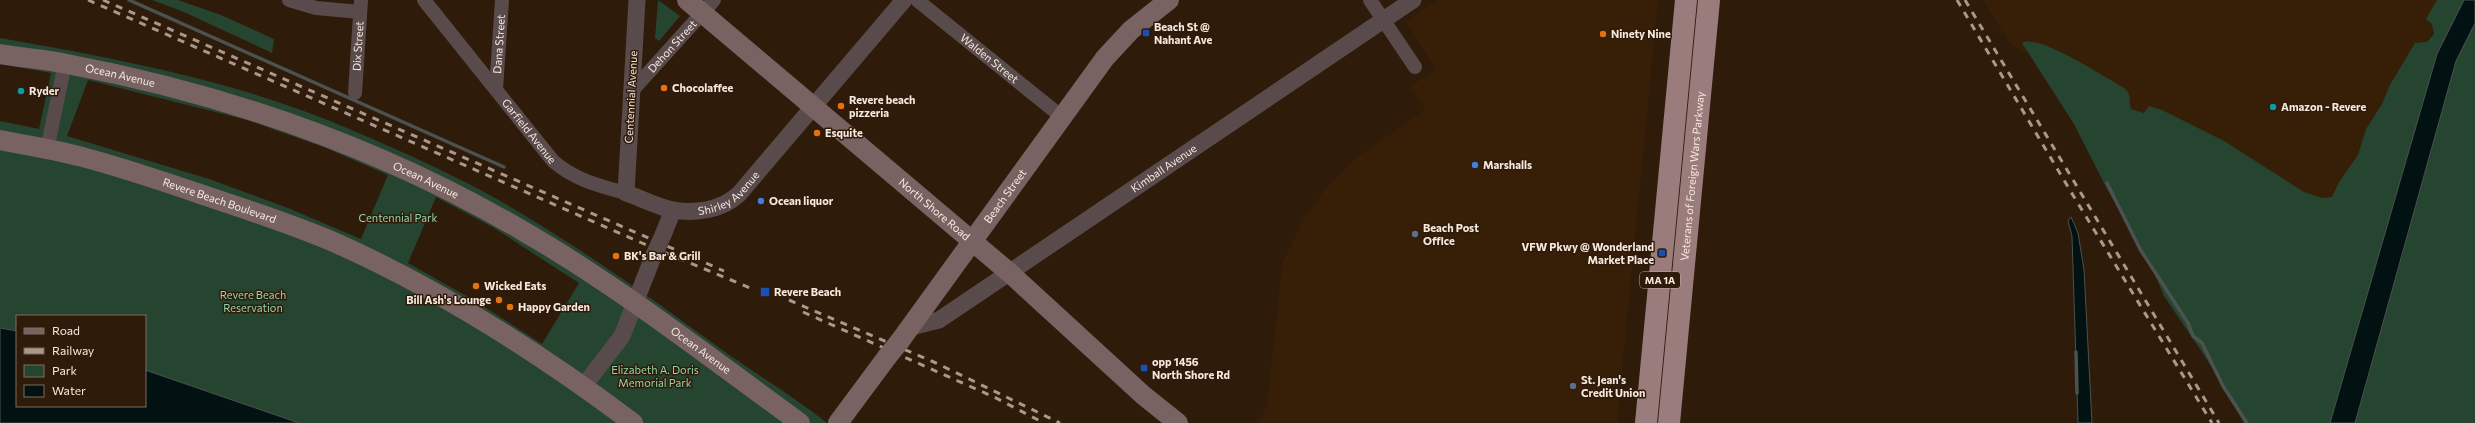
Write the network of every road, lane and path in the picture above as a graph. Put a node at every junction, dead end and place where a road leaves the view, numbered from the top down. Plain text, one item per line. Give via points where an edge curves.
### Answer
1 (289, 0) edge
2 (424, 0) edge
3 (502, 0) edge
4 (637, 0) edge
5 (687, 0) edge
6 (904, 0) edge
7 (916, 0) edge
8 (1370, 0) edge
9 (1414, 0) edge
10 (1686, 0) edge
11 (1710, 0) edge
12 (1161, 2) edge
13 (361, 6) edge
14 (709, 7) edge
15 (1384, 20) junction
16 (0, 54) edge
17 (65, 63) junction
18 (1415, 67) dead end
19 (496, 89) junction
20 (355, 93) dead end
21 (630, 93) junction
22 (813, 107) junction
23 (1062, 117) junction
24 (0, 140) edge
25 (47, 150) junction
26 (626, 193) junction
27 (673, 210) junction
28 (972, 241) junction
29 (1011, 274) junction
30 (634, 304) junction
31 (905, 334) junction
32 (583, 387) junction
33 (633, 423) edge
34 (800, 423) edge
35 (838, 423) edge
36 (1178, 423) edge
37 (1646, 423) edge
38 (1669, 423) edge

1 - 13 street via 316,8
2 - 19 street, Garfield Avenue
3 - 19 street, Dana Street
4 - 21 street, Centennial Avenue
5 - 14 main road, North Shore Road
6 - 22 street, Shirley Avenue
7 - 23 street, Walden Street
8 - 15 street
9 - 15 street, Kimball Avenue
10 - 37 highway, Veterans of Foreign Wars Parkway / MA 1A
11 - 38 highway, Veterans of Foreign Wars Parkway / MA 1A
12 - 23 main road, Beach Street via 1118,42
13 - 20 street, Dix Street
14 - 21 street, Dehon Street
14 - 22 main road, North Shore Road
15 - 18 street
15 - 29 street, Kimball Avenue
16 - 17 main road, Ocean Avenue
17 - 25 street
17 - 30 main road, Ocean Avenue via 141,79 209,98 362,150 490,212 584,268
19 - 26 street, Garfield Avenue via 563,170 585,182
21 - 26 street, Centennial Avenue
22 - 27 street, Shirley Avenue via 734,199 713,210
22 - 28 main road, North Shore Road
23 - 28 main road, Beach Street
24 - 25 main road, Revere Beach Boulevard
25 - 32 main road, Revere Beach Boulevard via 85,158 165,182 296,227 369,259 428,289
26 - 27 street, Garfield Avenue
27 - 30 street, bridge
28 - 29 main road, North Shore Road
28 - 31 main road, Beach Street
29 - 31 street, Kimball Avenue via 939,320
29 - 36 main road, North Shore Road via 1143,395
30 - 32 street via 622,336
30 - 34 main road, Ocean Avenue
31 - 35 main road, Beach Street, bridge
32 - 33 main road, Revere Beach Boulevard

